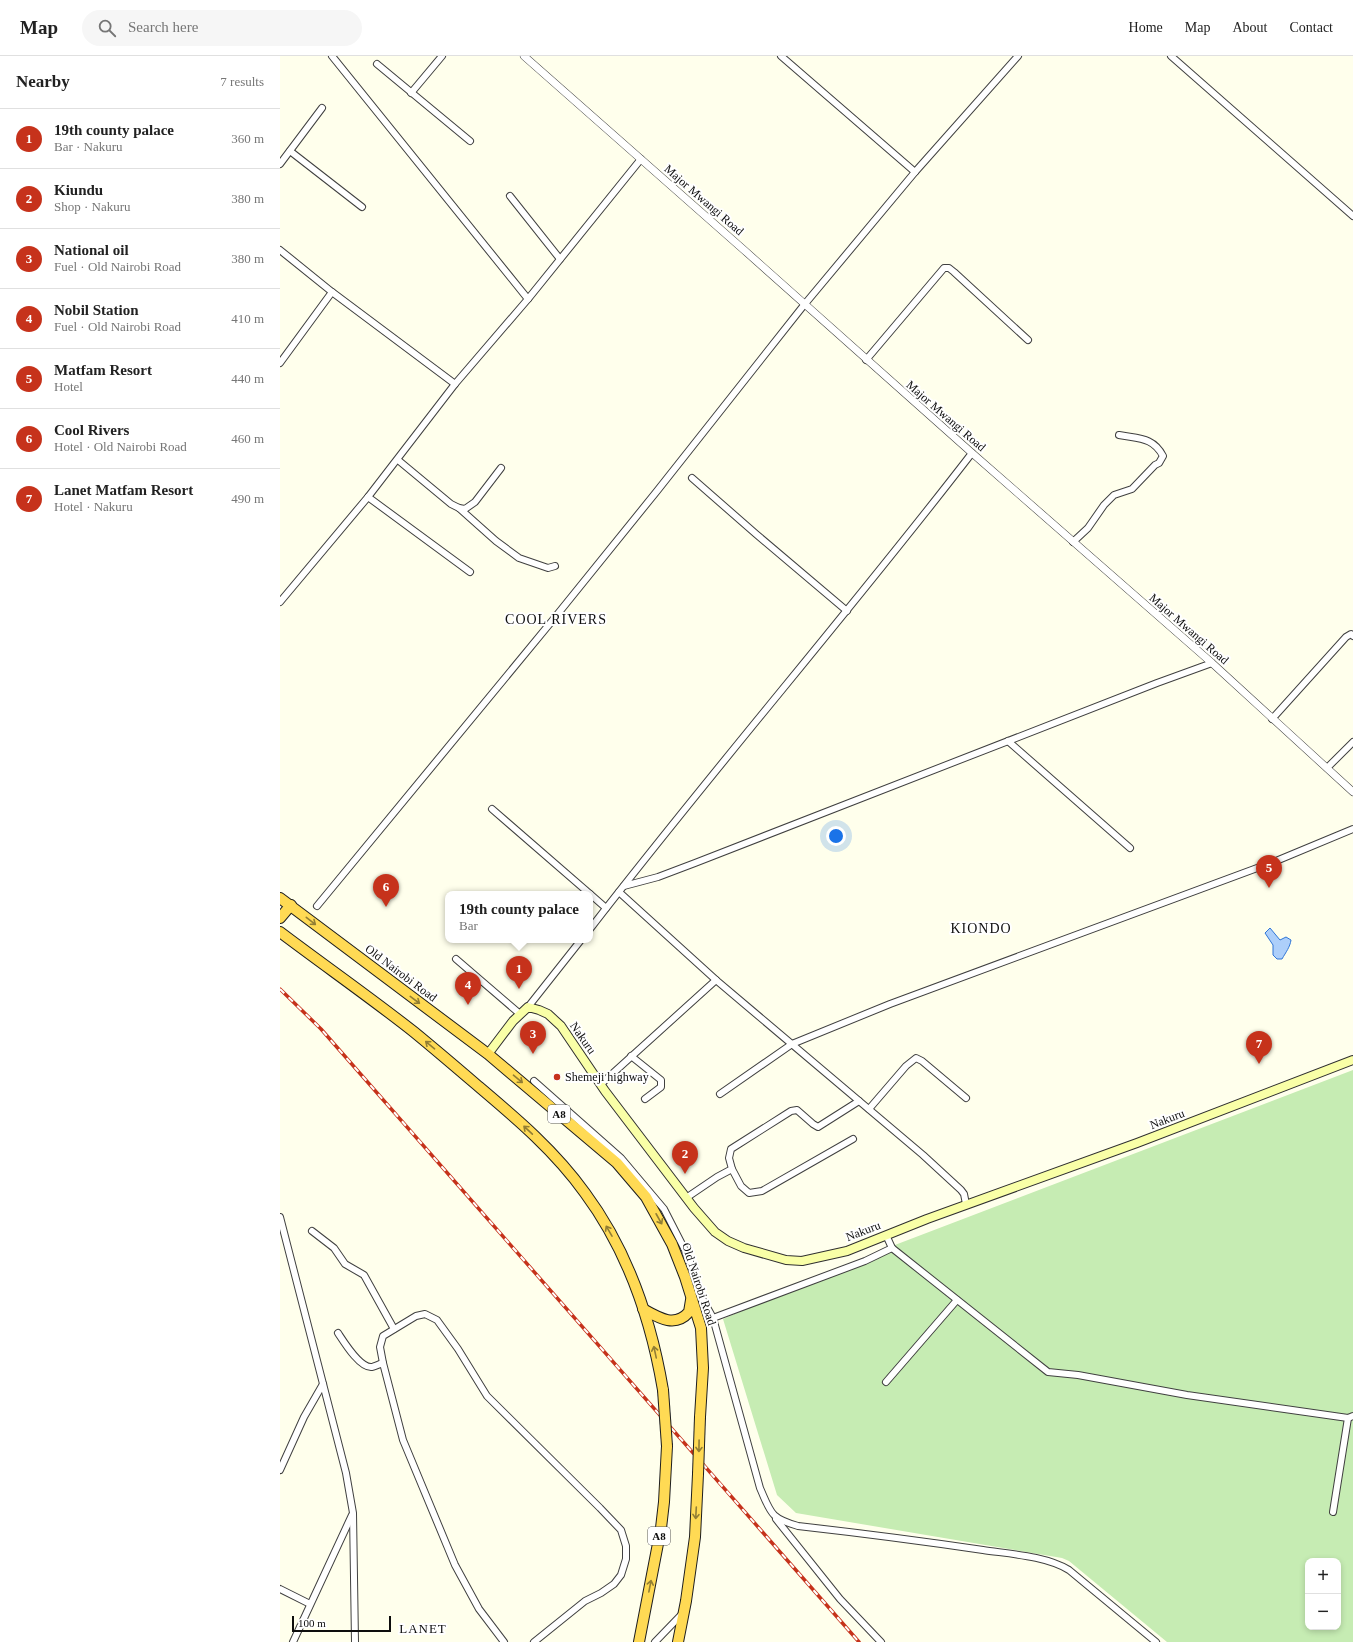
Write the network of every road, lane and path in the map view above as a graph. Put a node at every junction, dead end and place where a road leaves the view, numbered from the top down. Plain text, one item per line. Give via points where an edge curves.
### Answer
1 (332, 56) edge
2 (442, 56) edge
3 (782, 56) edge
4 (1018, 56) edge
5 (1171, 56) edge
6 (526, 57) edge
7 (377, 64) dead end
8 (411, 94) junction
9 (322, 108) dead end
10 (470, 141) dead end
11 (290, 150) junction
12 (640, 159) junction
13 (280, 164) edge
14 (915, 172) junction
15 (510, 196) dead end
16 (362, 207) dead end
17 (1353, 216) edge
18 (280, 250) edge
19 (560, 259) junction
20 (332, 292) junction
21 (528, 299) junction
22 (804, 305) junction
23 (1028, 340) dead end
24 (866, 360) junction
25 (280, 363) edge
26 (455, 384) junction
27 (1119, 436) dead end
28 (972, 453) junction
29 (398, 460) junction
30 (501, 468) dead end
31 (692, 478) dead end
32 (368, 497) junction
33 (459, 508) junction
34 (1073, 542) junction
35 (555, 566) dead end
36 (470, 572) dead end
37 (280, 602) edge
38 (847, 611) junction
39 (1353, 636) edge
40 (1212, 663) junction
41 (1272, 719) junction
42 (1008, 741) junction
43 (1353, 742) edge
44 (1327, 768) junction
45 (1353, 792) edge
46 (492, 809) dead end
47 (1353, 829) edge
48 (1130, 848) dead end
49 (624, 886) junction
50 (587, 891) edge
51 (619, 892) junction
52 (593, 897) edge
53 (280, 898) edge
54 (291, 905) junction
55 (316, 906) dead end
56 (606, 908) junction
57 (280, 918) edge
58 (593, 924) edge
59 (280, 932) edge
60 (579, 943) edge
61 (456, 959) dead end
62 (716, 980) junction
63 (528, 1007) junction
64 (520, 1014) junction
65 (792, 1044) junction
66 (488, 1054) junction
67 (631, 1056) junction
68 (1353, 1060) edge
69 (534, 1081) dead end
70 (601, 1084) junction
71 (720, 1094) dead end
72 (966, 1098) dead end
73 (645, 1099) dead end
74 (859, 1100) junction
75 (869, 1109) junction
76 (853, 1139) dead end
77 (732, 1170) junction
78 (686, 1198) junction
79 (966, 1204) junction
80 (280, 1217) edge
81 (312, 1231) dead end
82 (886, 1235) junction
83 (892, 1248) junction
84 (691, 1298) junction
85 (957, 1300) junction
86 (644, 1309) junction
87 (713, 1318) junction
88 (394, 1329) junction
89 (338, 1333) dead end
90 (383, 1363) junction
91 (886, 1382) dead end
92 (323, 1384) junction
93 (1351, 1417) edge
94 (280, 1470) edge
95 (1333, 1512) dead end
96 (353, 1513) junction
97 (772, 1514) junction
98 (280, 1589) edge
99 (310, 1604) junction
100 (683, 1613) junction
101 (679, 1639) edge
102 (293, 1642) edge
103 (355, 1642) edge
104 (504, 1642) edge
105 (534, 1642) edge
106 (639, 1642) edge
107 (654, 1642) edge
108 (881, 1642) edge
109 (1156, 1642) edge

1 - 21 street
2 - 8 street
3 - 14 street
4 - 14 street
5 - 17 street
6 - 12 street, Major Mwangi Road
7 - 8 street
8 - 10 street
9 - 11 street
11 - 13 street
11 - 16 street
12 - 19 street
12 - 22 street, Major Mwangi Road
14 - 22 street
15 - 19 street
18 - 20 street
19 - 21 street
20 - 25 street
20 - 26 street
21 - 26 street
22 - 24 street, Major Mwangi Road
22 - 55 street via 552,621
23 - 24 street via 954,272 944,268
24 - 28 street, Major Mwangi Road
26 - 29 street
27 - 34 street via 1150,441 1163,456 1132,488 1114,495 1088,528
28 - 34 street, Major Mwangi Road
28 - 38 street
29 - 32 street
29 - 33 street
30 - 33 street via 475,502 465,509
31 - 38 street
32 - 36 street
32 - 37 street
33 - 35 street via 519,558 548,568
34 - 40 street, Major Mwangi Road
38 - 49 street
39 - 41 street via 1351,634 1346,637
40 - 41 street, Major Mwangi Road
40 - 42 street
41 - 44 street, Major Mwangi Road
42 - 48 street
42 - 49 street via 688,866
43 - 44 street
44 - 45 street, Major Mwangi Road
46 - 50 street
47 - 65 street via 1276,861 890,1004
49 - 51 street
51 - 56 street
51 - 62 street
52 - 56 street
53 - 54 highway, Old Nairobi Road / A8
54 - 57 highway
54 -> 66 highway, Old Nairobi Road / A8
56 - 58 street
86 -> 59 highway, A8 via 625,1261 602,1220 574,1178 544,1145 414,1032
60 - 63 street
61 - 64 street
62 - 65 street
62 - 67 street
63 - 64 main road
63 - 70 main road, Nakuru via 548,1014 561,1026
64 - 66 main road
65 - 71 street
65 - 74 street
66 -> 84 highway, Old Nairobi Road / A8 via 617,1163 634,1182 646,1197 672,1244
67 - 70 street
67 - 73 street via 660,1080 661,1087
68 - 79 main road, Nakuru via 1137,1143
69 - 87 street via 621,1158 664,1209 692,1269 698,1291
70 - 78 main road, Nakuru
72 - 75 street via 916,1058
74 - 75 street
74 - 77 street via 818,1127 797,1110 791,1111 731,1150
75 - 79 street via 961,1190
76 - 77 street via 762,1191 749,1193 741,1186
77 - 78 street
78 - 82 main road, Nakuru via 715,1232 728,1241 786,1260 820,1258 847,1251
79 - 82 main road, Nakuru
80 - 92 street
81 - 88 street via 334,1248 345,1264 364,1275
82 - 83 street
83 - 85 street
83 - 87 street
84 - 86 highway via 689,1312 678,1320 668,1321
84 -> 100 highway, Old Nairobi Road / A8, bridge via 701,1328 703,1368 695,1538
85 - 91 street
85 - 93 street via 1048,1372 1187,1395
106 -> 86 highway, A8, bridge via 661,1528 667,1446 663,1390
87 - 97 street via 760,1488
88 - 90 street via 382,1339 380,1347
88 - 105 street via 416,1316 425,1314 437,1320 487,1396 621,1530 626,1546 626,1559 621,1575 614,1584 585,1600
89 - 90 street via 363,1366 372,1368
90 - 104 street via 403,1440 455,1565 479,1609
92 - 94 street via 304,1417
92 - 96 street via 346,1474
93 - 95 street
96 - 99 street
96 - 103 street
97 - 108 street via 840,1599
97 - 109 street via 784,1522 798,1526 943,1544 1060,1564
98 - 99 street
99 - 102 street
100 - 101 highway, Old Nairobi Road / A8
100 - 107 street

